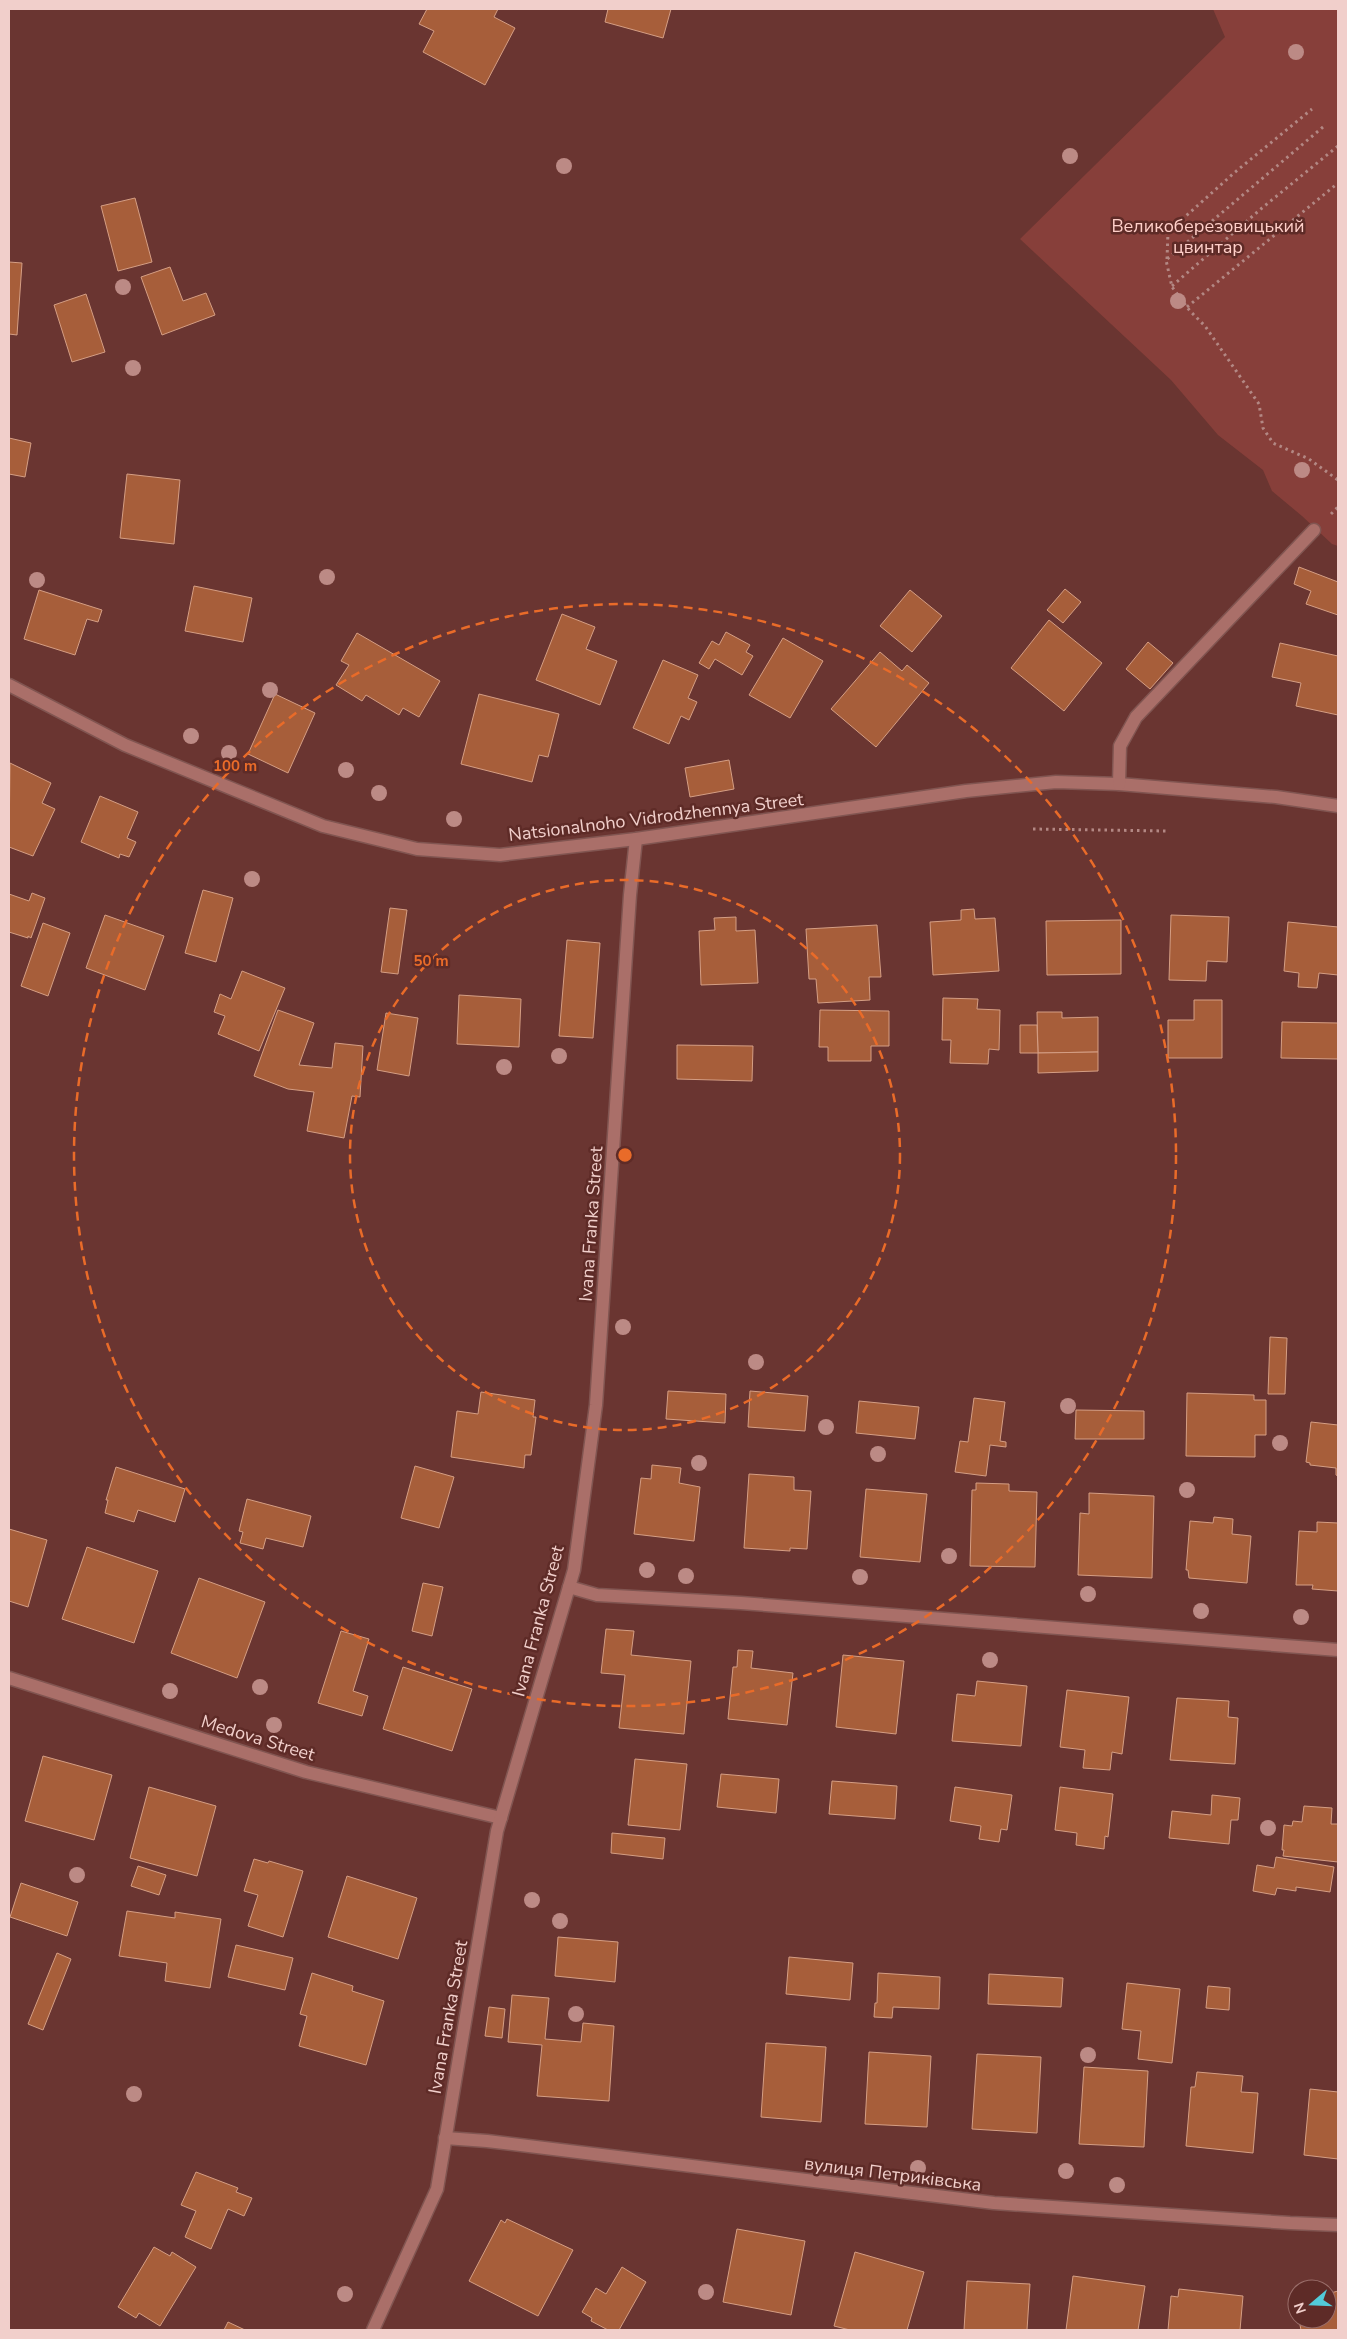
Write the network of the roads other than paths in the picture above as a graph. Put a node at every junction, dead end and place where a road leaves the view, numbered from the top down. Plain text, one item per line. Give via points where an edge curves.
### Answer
1 (1314, 530) dead end
2 (9, 685) edge
3 (1119, 784) junction
4 (1338, 806) edge
5 (636, 839) junction
6 (568, 1587) junction
7 (1338, 1650) edge
8 (9, 1678) edge
9 (501, 1818) junction
10 (445, 2138) junction
11 (1338, 2225) edge
12 (373, 2330) edge

1 - 3 street via 1136,717 1120,746
2 - 5 street, Natsionalnoho Vidrodzhennya Street via 126,745 323,826 417,849 500,855
3 - 4 street, Natsionalnoho Vidrodzhennya Street via 1276,797
3 - 5 street, Natsionalnoho Vidrodzhennya Street via 1056,782 966,791
5 - 6 street, Ivana Franka Street via 596,1405 574,1570
6 - 7 street via 596,1595 740,1603
6 - 9 street, Ivana Franka Street
8 - 9 street, Medova Street via 306,1772
9 - 10 street, Ivana Franka Street
10 - 11 street, вулиця Петриківська via 994,2203
10 - 12 street, Ivana Franka Street via 437,2189

